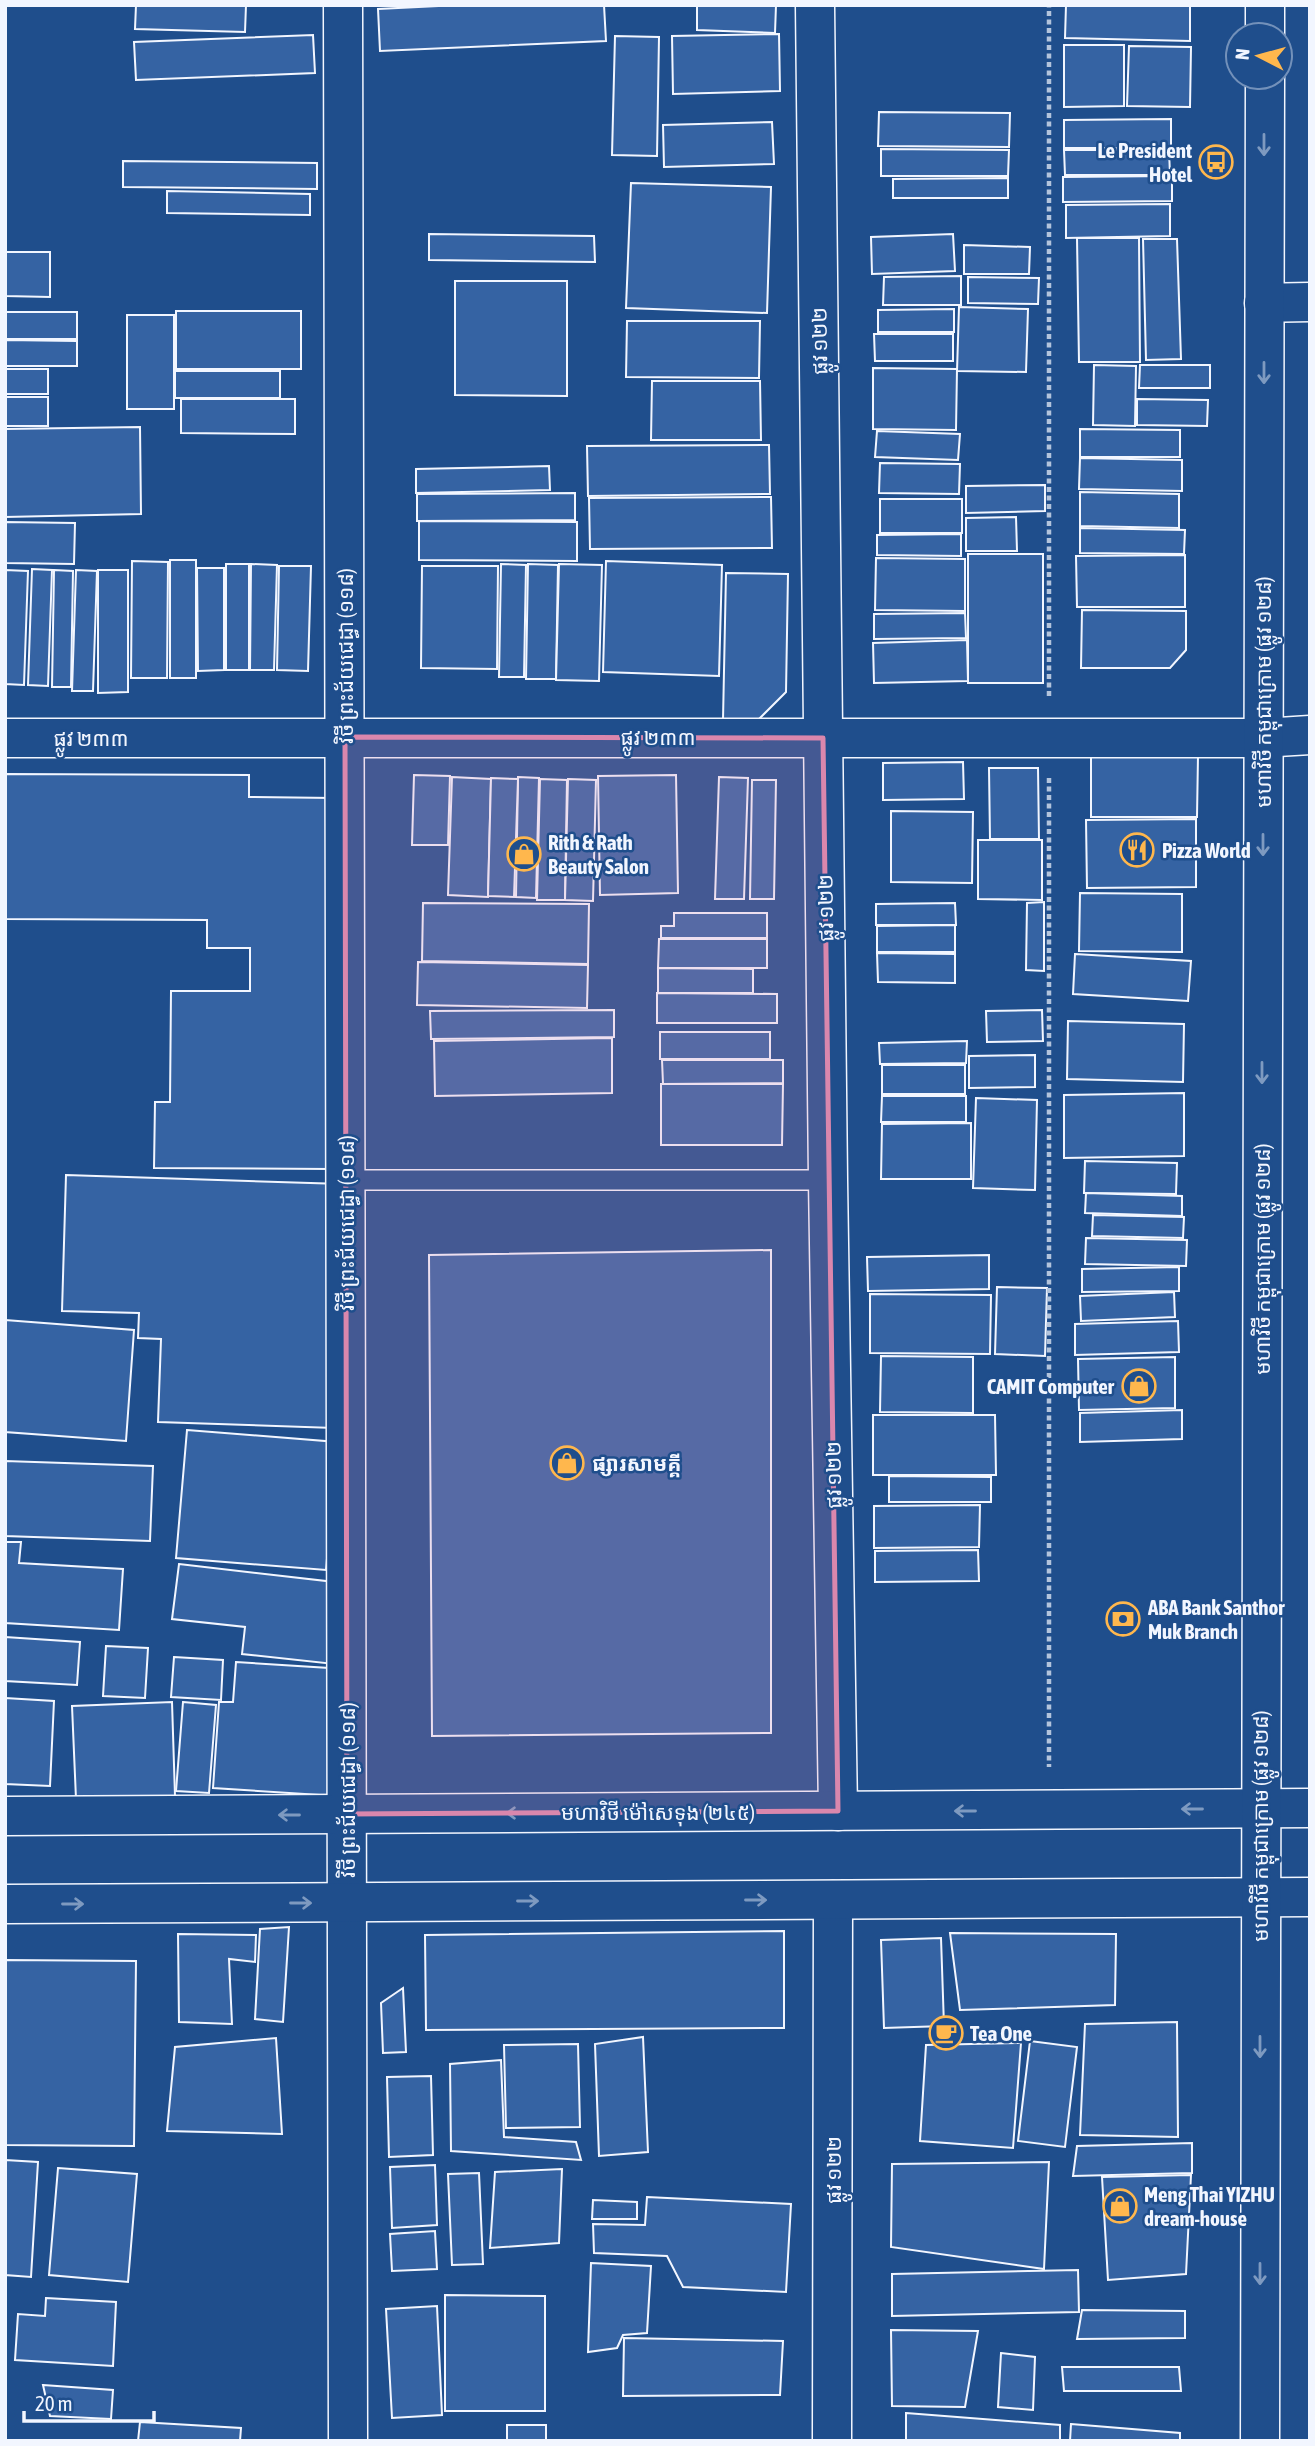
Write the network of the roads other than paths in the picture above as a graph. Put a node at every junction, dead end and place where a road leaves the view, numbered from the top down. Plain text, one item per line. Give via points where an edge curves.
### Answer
1 (343, 5) edge
2 (815, 5) edge
3 (1265, 91) edge
4 (1310, 302) edge
5 (1264, 303) junction
6 (1310, 736) edge
7 (345, 737) junction
8 (5, 738) edge
9 (823, 738) junction
10 (1263, 738) junction
11 (346, 1180) junction
12 (828, 1180) junction
13 (1310, 1808) edge
14 (1260, 1809) junction
15 (838, 1811) junction
16 (347, 1814) junction
17 (5, 1816) edge
18 (1310, 1897) edge
19 (1261, 1898) junction
20 (833, 1900) junction
21 (347, 1902) junction
22 (5, 1904) edge
23 (348, 2441) edge
24 (832, 2441) edge
25 (1260, 2441) edge

1 - 7 street, វិថី ព្រះជ័យជេដ្ធា (១១៨)
2 - 9 street, ផ្លូវ ១២២
3 -> 5 street, មហាវិថី កម្ពុជាក្រោម (ផ្លូវ ១២៨)
4 - 5 street
5 -> 10 street, មហាវិថី កម្ពុជាក្រោម (ផ្លូវ ១២៨)
6 - 10 street, ផ្លូវ ២៣៣
7 - 8 street, ផ្លូវ ២៣៣
7 - 9 street, ផ្លូវ ២៣៣
7 - 11 street, វិថី ព្រះជ័យជេដ្ធា (១១៨)
9 - 10 street, ផ្លូវ ២៣៣
9 - 12 street, ផ្លូវ ១២២
10 -> 14 street, មហាវិថី កម្ពុជាក្រោម (ផ្លូវ ១២៨)
11 - 12 lane
11 - 16 street, វិថី ព្រះជ័យជេដ្ធា (១១៨)
12 - 15 street, ផ្លូវ ១២២
13 - 14 street, មហាវិថី ម៉ៅសេទុង (២៤៥)
14 -> 15 street, មហាវិថី ម៉ៅសេទុង (២៤៥)
14 - 19 street, មហាវិថី កម្ពុជាក្រោម (ផ្លូវ ១២៨)
15 -> 16 street, មហាវិថី ម៉ៅសេទុង (២៤៥)
16 -> 17 street, មហាវិថី ម៉ៅសេទុង (២៤៥)
16 - 21 street, វិថី ព្រះជ័យជេដ្ធា (១១៨)
18 - 19 street
19 - 20 street
19 -> 25 street, មហាវិថី កម្ពុជាក្រោម (ផ្លូវ ១២៨)
21 -> 20 street
20 - 24 street, ផ្លូវ ១២២
22 -> 21 street
21 - 23 street, វិថី ព្រះជ័យជេដ្ធា (១១៨)

